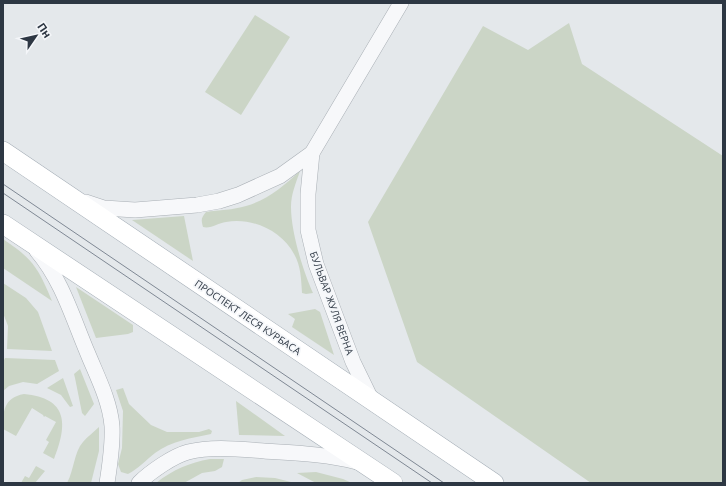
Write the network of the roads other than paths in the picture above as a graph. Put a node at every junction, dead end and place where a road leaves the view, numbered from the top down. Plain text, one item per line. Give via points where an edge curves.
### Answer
1 (401, 3) edge
2 (3, 151) edge
3 (312, 152) junction
4 (71, 198) junction
5 (3, 224) edge
6 (30, 242) junction
7 (372, 401) junction
8 (366, 464) junction
9 (107, 483) edge
10 (139, 483) edge
11 (393, 483) edge
12 (494, 483) edge

1 - 3 street, БУЛЬВАР ЖУЛЯ ВЕРНА
2 - 4 main road, ПРОСПЕКТ ЛЕСЯ КУРБАСА
3 - 4 street, БУЛЬВАР ЖУЛЯ ВЕРНА via 280,176 238,196 219,201 135,210 104,208
3 - 7 street, БУЛЬВАР ЖУЛЯ ВЕРНА via 308,230 316,264 353,362
4 - 7 main road, ПРОСПЕКТ ЛЕСЯ КУРБАСА
5 - 6 main road
6 - 8 main road
6 - 9 street via 54,275 107,402 112,425 112,452
7 - 12 main road, ПРОСПЕКТ ЛЕСЯ КУРБАСА
8 - 10 street via 317,454 209,448 186,452 164,464
8 - 11 main road

